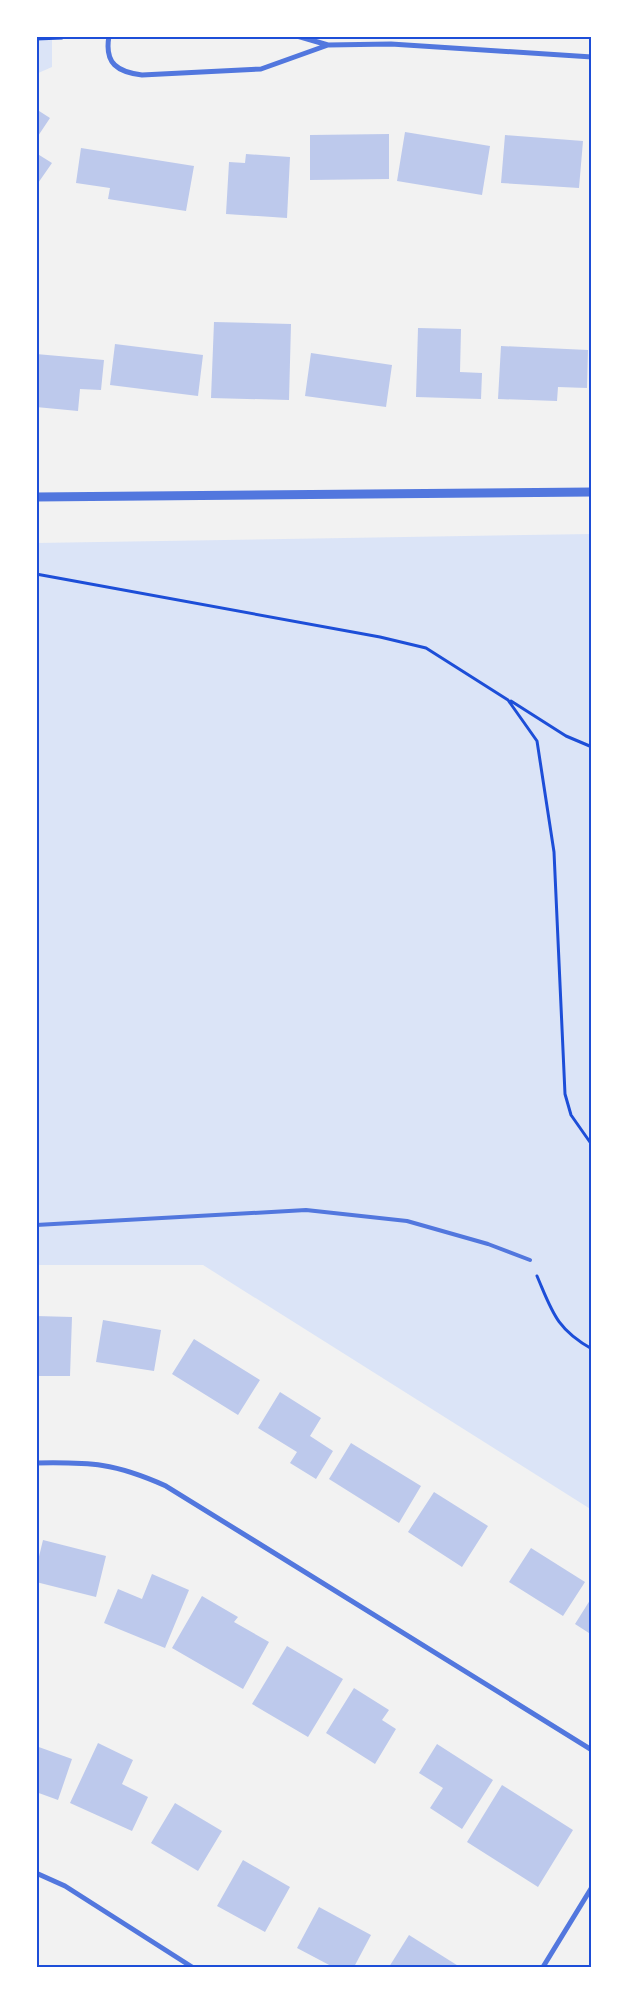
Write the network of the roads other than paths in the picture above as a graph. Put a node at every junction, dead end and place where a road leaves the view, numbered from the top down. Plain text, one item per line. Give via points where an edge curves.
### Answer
1 (109, 36) edge
2 (297, 36) edge
3 (328, 45) junction
4 (592, 57) edge
5 (592, 492) edge
6 (36, 497) edge
7 (36, 1225) edge
8 (530, 1260) road end
9 (36, 1463) edge
10 (592, 1750) edge
11 (36, 1873) edge
12 (592, 1887) edge
13 (192, 1967) edge
14 (543, 1967) edge

1 - 3 street via 109,57 116,67 142,76 261,69
2 - 3 street
3 - 4 street via 390,44
5 - 6 street
7 - 8 lane via 315,1211 408,1221
9 - 10 street via 88,1462 114,1466 166,1486
11 - 13 street via 65,1886
12 - 14 street

